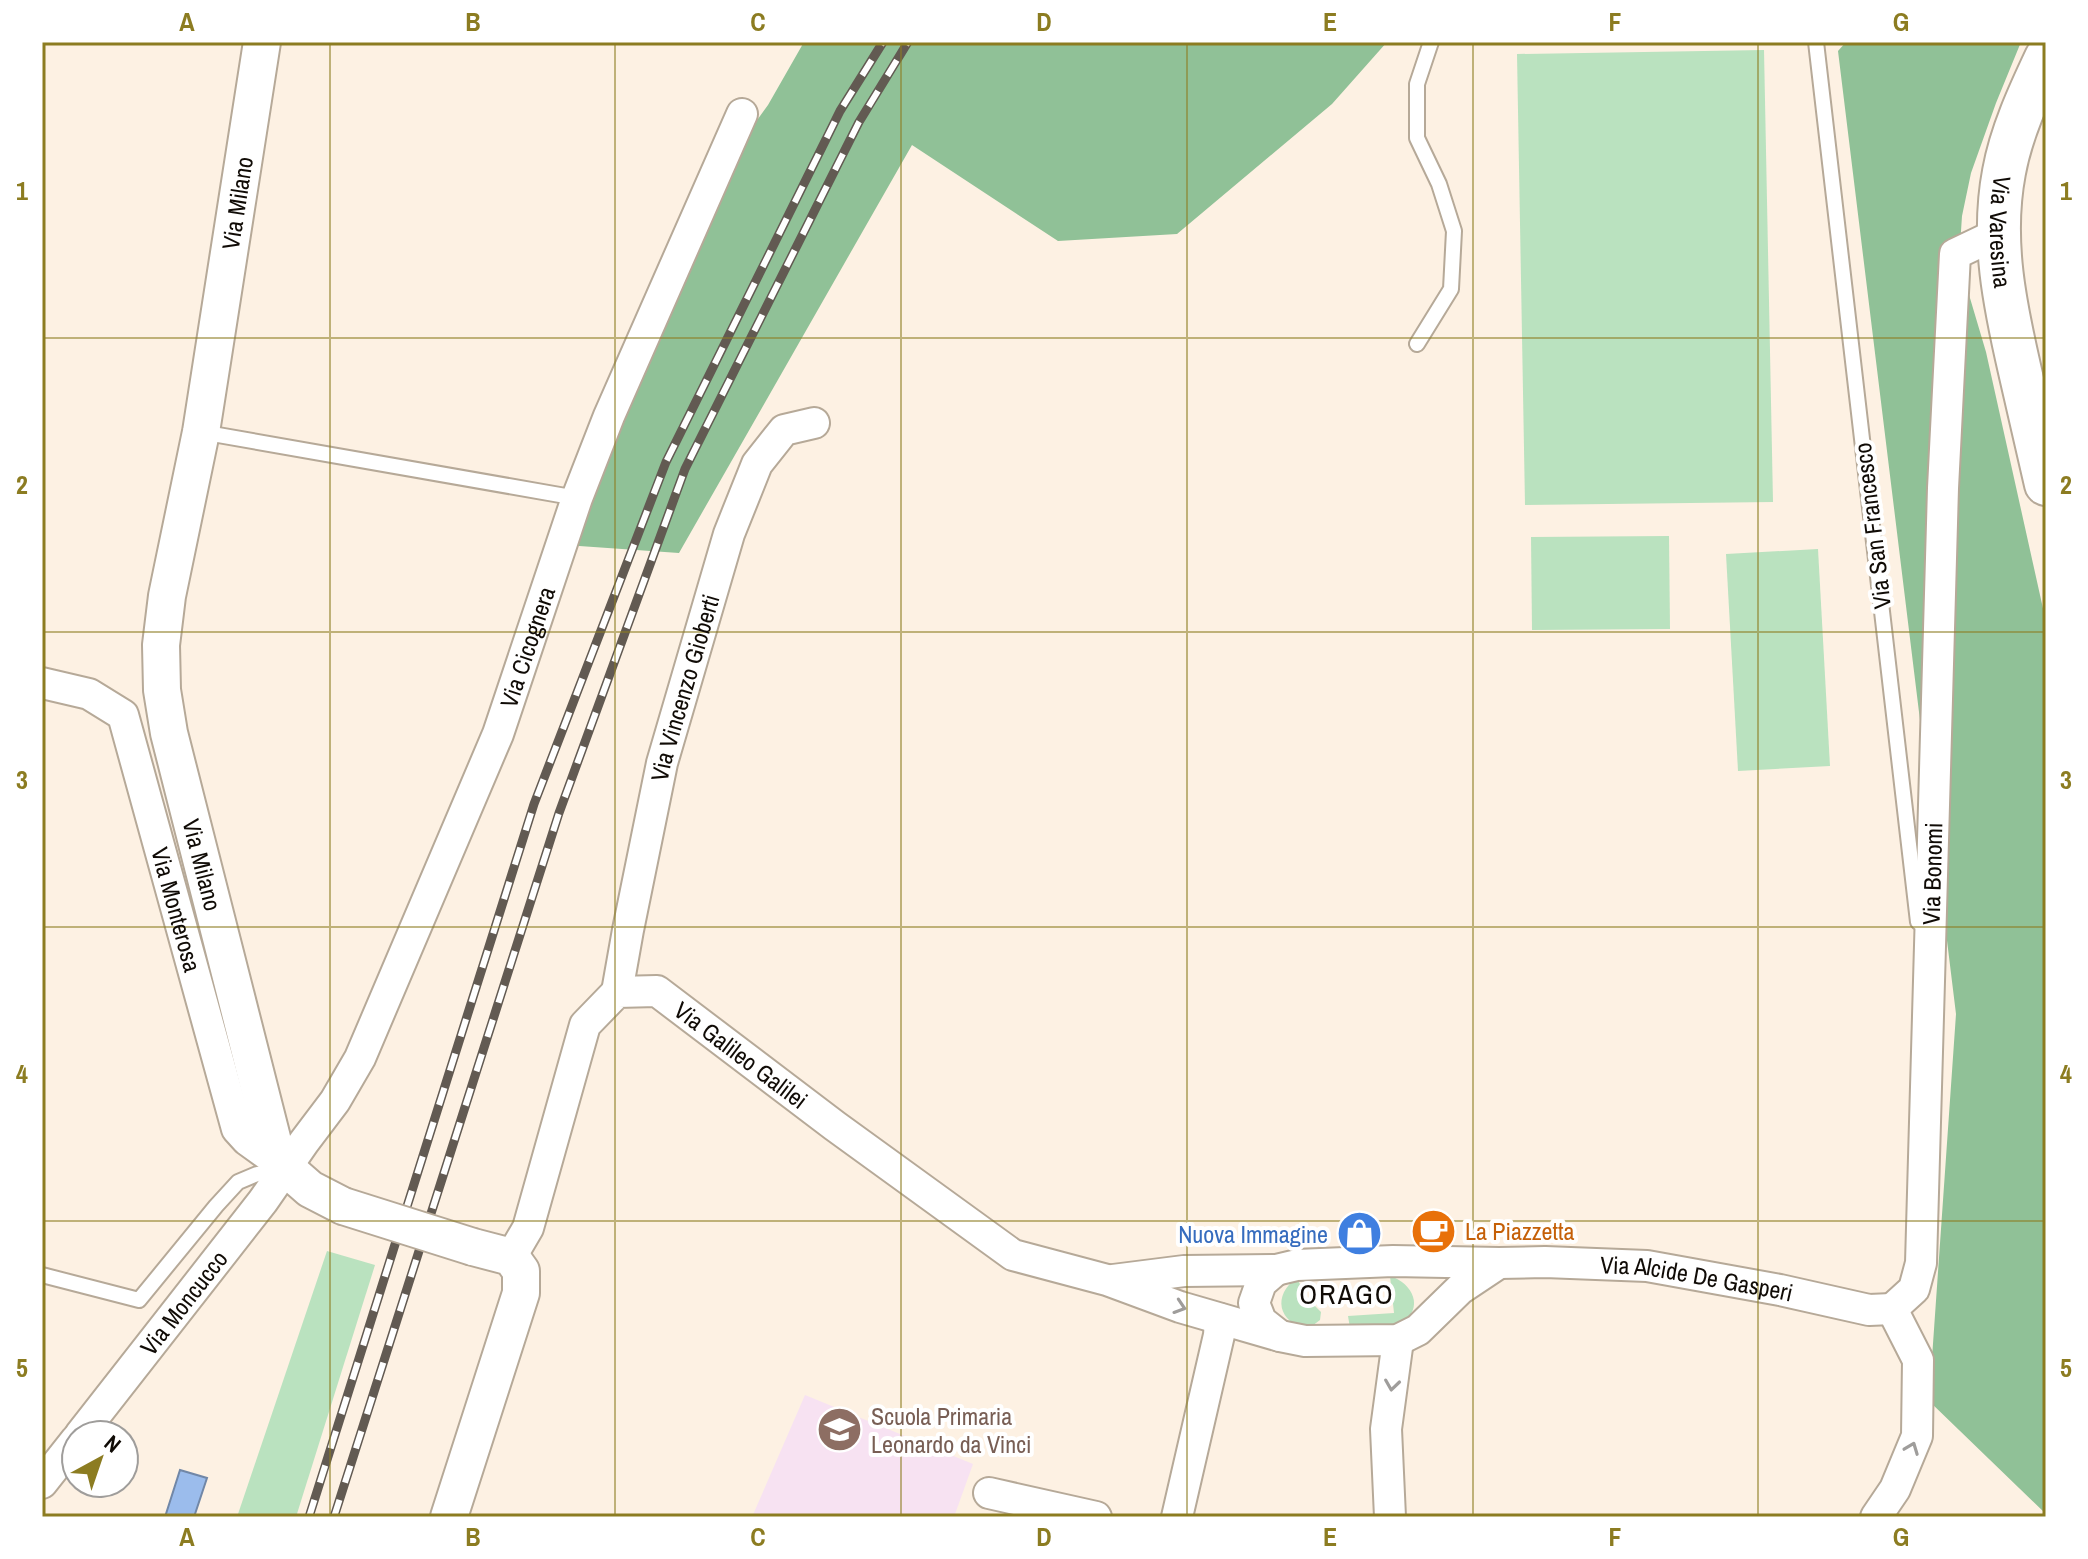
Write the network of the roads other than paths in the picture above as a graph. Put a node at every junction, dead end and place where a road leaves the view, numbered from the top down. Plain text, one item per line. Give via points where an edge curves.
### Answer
1 (262, 42) edge
2 (1431, 42) edge
3 (1816, 42) edge
4 (2046, 58) edge
5 (742, 114) dead end
6 (1999, 233) junction
7 (1417, 344) dead end
8 (814, 423) dead end
9 (201, 432) junction
10 (2046, 484) edge
11 (577, 498) junction
12 (42, 683) edge
13 (617, 992) junction
14 (1929, 1009) junction
15 (286, 1168) junction
16 (511, 1257) junction
17 (1393, 1261) junction
18 (1499, 1263) junction
19 (1276, 1270) junction
20 (42, 1275) edge
21 (1107, 1280) junction
22 (1892, 1309) junction
23 (1220, 1319) junction
24 (1408, 1335) junction
25 (1280, 1336) junction
26 (93, 1419) edge
27 (60, 1460) edge
28 (42, 1483) edge
29 (989, 1493) dead end
30 (449, 1517) edge
31 (1096, 1517) edge
32 (1177, 1517) edge
33 (1390, 1517) edge
34 (1876, 1517) edge

1 - 9 street, Via Milano
2 - 7 lane via 1417,84 1417,138 1439,184 1454,245 1451,289
3 - 14 lane, Via San Francesco
4 - 6 main road, Via Varesina via 2011,144
5 - 11 street, Via Cicognera
6 - 10 main road, Via Varesina via 2007,318 2025,364
6 - 14 street, Via Bonomi via 1955,254
8 - 13 street, Via Vincenzo Gioberti via 784,430 766,452 729,534 662,763
9 - 11 lane
9 - 15 street, Via Milano via 167,596 162,690 265,1117
11 - 15 street, Via Cicognera via 498,734 360,1058
12 - 15 street, Via Monterosa via 89,694 123,715 237,1129
13 - 16 street via 585,1025 528,1228
13 - 21 street, Via Galileo Galilei via 657,991 1013,1255
14 - 22 street, Via Bonomi via 1921,1263 1914,1289
15 - 16 street, Via Milano, bridge via 310,1189 343,1206
15 - 20 lane via 238,1182 139,1300
15 - 26 street, Via Moncucco
16 - 30 street via 521,1271 521,1293
17 - 18 street, Via Alcide De Gasperi
17 - 19 street, Via Alcide De Gasperi
17 - 24 street via 1417,1273 1428,1290 1428,1308
18 - 22 street, Via Alcide De Gasperi via 1647,1266 1869,1310
18 - 24 street
19 - 21 street, Via Alcide De Gasperi via 1184,1271
19 - 25 street via 1261,1283 1254,1303 1261,1321
21 -> 23 street, Via Galileo Galilei
34 -> 22 street via 1895,1489 1917,1436 1918,1360
23 - 25 street, Via Galileo Galilei
23 - 32 street
24 - 25 street, Via Galileo Galilei via 1305,1341
24 -> 33 street via 1386,1429
27 - 28 street
29 - 31 street

